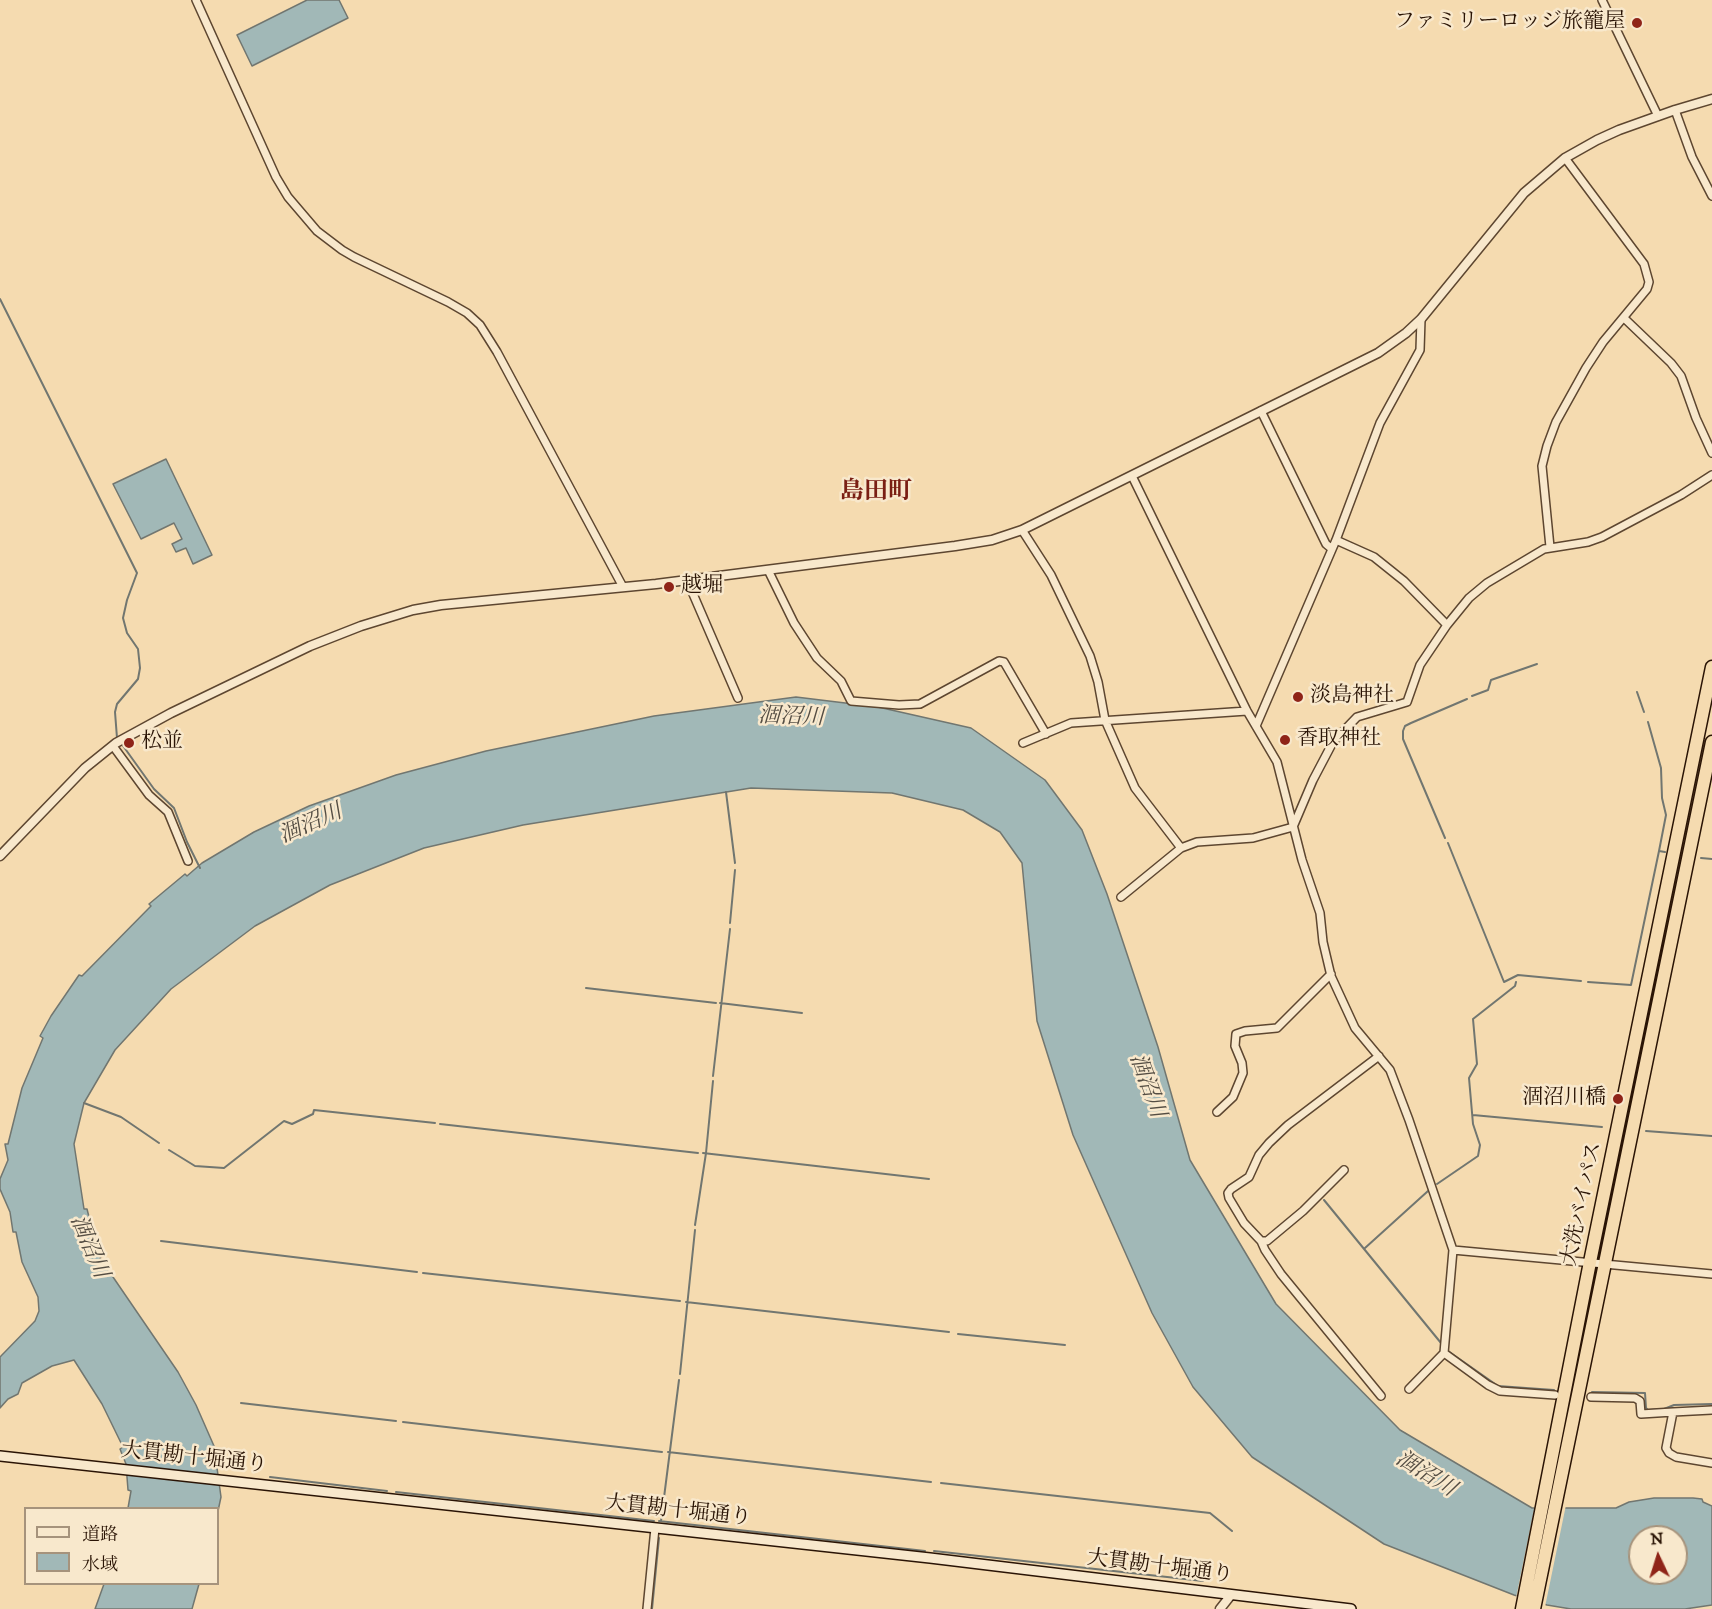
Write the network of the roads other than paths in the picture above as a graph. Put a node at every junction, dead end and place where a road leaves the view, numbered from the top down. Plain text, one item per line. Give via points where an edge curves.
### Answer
1 (196, 0) edge
2 (1602, 0) edge
3 (1712, 99) edge
4 (1675, 110) junction
5 (1658, 116) junction
6 (1565, 158) junction
7 (1712, 196) edge
8 (1624, 318) junction
9 (1421, 319) junction
10 (1261, 411) junction
11 (1712, 453) edge
12 (1712, 475) edge
13 (1132, 476) junction
14 (1022, 530) junction
15 (1336, 540) junction
16 (1550, 547) junction
17 (1332, 549) junction
18 (768, 570) junction
19 (687, 580) junction
20 (623, 587) junction
21 (1447, 625) junction
22 (1712, 667) edge
23 (738, 698) dead end
24 (1247, 711) junction
25 (1105, 720) junction
26 (1256, 726) junction
27 (1046, 734) junction
28 (1712, 742) edge
29 (1023, 743) dead end
30 (113, 746) junction
31 (1293, 827) junction
32 (1181, 848) junction
33 (0, 856) edge
34 (188, 861) dead end
35 (1121, 897) dead end
36 (1331, 974) junction
37 (1379, 1056) junction
38 (1217, 1112) dead end
39 (1344, 1170) dead end
40 (1261, 1242) junction
41 (1453, 1250) junction
42 (1590, 1262) junction
43 (1605, 1264) junction
44 (1712, 1274) edge
45 (1444, 1353) junction
46 (1409, 1389) dead end
47 (1555, 1395) dead end
48 (1380, 1396) dead end
49 (1591, 1397) dead end
50 (1712, 1410) edge
51 (1673, 1412) junction
52 (0, 1456) edge
53 (1712, 1463) edge
54 (1557, 1466) junction
55 (655, 1528) junction
56 (1231, 1595) junction
57 (647, 1609) edge
58 (1220, 1609) edge
59 (1351, 1609) edge
60 (1522, 1609) edge
61 (1534, 1609) edge

1 - 20 street via 288,197 316,231 342,250 448,302 480,325
2 - 5 street
3 - 4 street
4 - 5 street
4 - 7 street
5 - 6 street via 1597,140
6 - 8 street via 1644,264 1647,289
6 - 9 street via 1524,193
8 - 11 street via 1681,376
8 - 16 street via 1586,368 1547,446 1542,466
9 - 10 street via 1378,353
9 - 15 street via 1420,350 1380,423
10 - 13 street
10 - 17 street via 1326,544
12 - 16 street via 1602,537
13 - 14 street
13 - 24 street
14 - 18 street via 976,543
14 - 25 street via 1051,575 1090,656
15 - 17 street
15 - 21 street via 1374,557
16 - 21 street via 1487,583
17 - 26 street
18 - 19 street
18 - 27 street via 794,623 817,658 841,681 851,701 920,704 999,661 1004,662
19 - 20 street
19 - 23 street
20 - 30 street via 441,605 361,626 310,646 171,713
21 - 31 street via 1420,665 1407,702 1357,717 1333,742
22 - 42 highway, 大洗バイパス
24 - 25 street
24 - 26 street
25 - 27 street via 1071,723
25 - 32 street via 1135,788
26 - 31 street via 1277,762
27 - 29 street
28 - 43 highway, 大洗バイパス
30 - 33 street via 85,768
30 - 34 street via 149,795 168,812
31 - 32 street via 1253,838 1197,842
31 - 36 street via 1320,913
32 - 35 street
36 - 37 street via 1355,1028
36 - 38 street via 1277,1028 1236,1034 1235,1046 1243,1073 1233,1097
37 - 40 street via 1288,1125 1259,1155 1250,1177 1228,1192 1244,1223
37 - 41 street via 1390,1070
39 - 40 street via 1303,1211
40 - 48 street via 1281,1274
41 - 42 street
41 - 45 street
42 - 43 street
42 - 54 highway, 大洗バイパス
43 - 44 street
43 - 54 highway, 大洗バイパス
45 - 46 street
45 - 47 street via 1500,1391
49 - 51 street via 1635,1398 1640,1401 1641,1414
50 - 51 street
51 - 53 street via 1666,1448 1669,1453
52 - 55 main road, 大貫勘十堀通り
54 - 60 highway, 大洗バイパス
54 - 61 highway, 大洗バイパス
55 - 56 main road, 大貫勘十堀通り
55 - 57 street
56 - 58 street
56 - 59 main road, 大貫勘十堀通り

